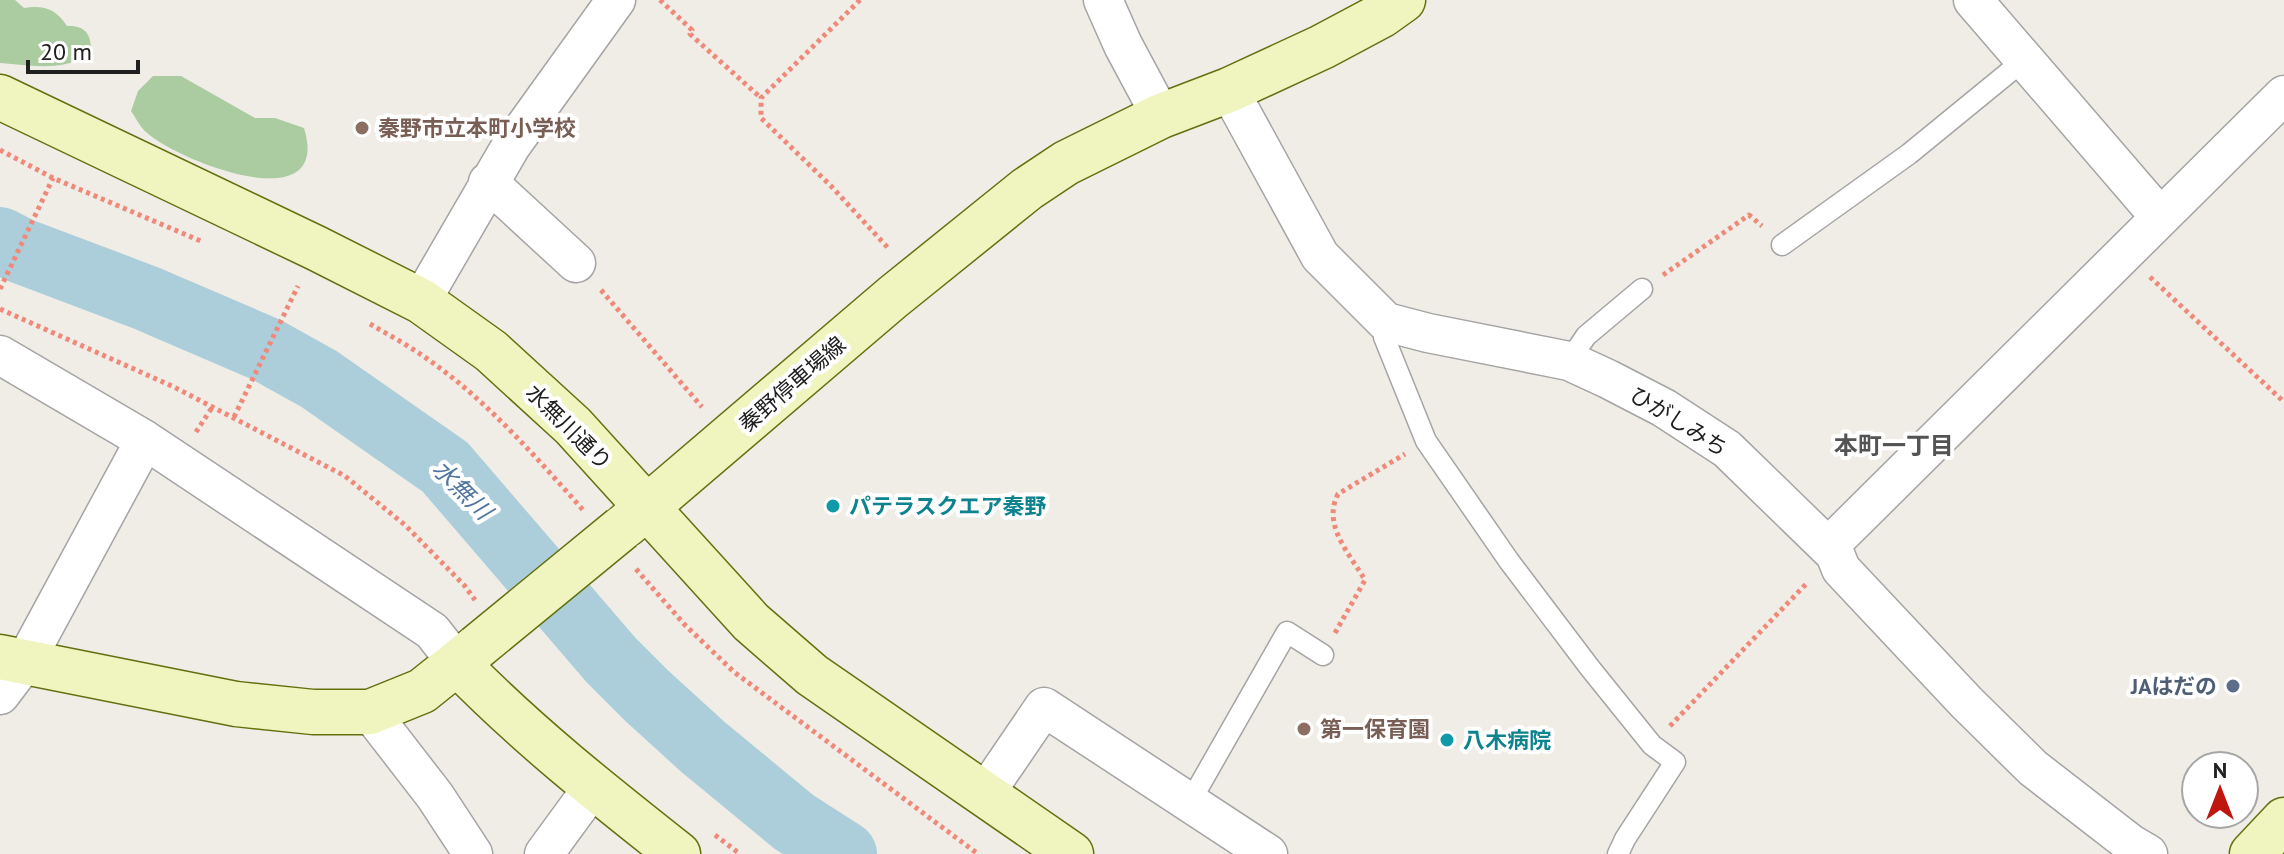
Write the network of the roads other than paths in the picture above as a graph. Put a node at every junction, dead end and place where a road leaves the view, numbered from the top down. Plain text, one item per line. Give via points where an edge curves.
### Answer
1 (616, 0) edge
2 (1103, 0) edge
3 (1403, 0) edge
4 (1973, 0) edge
5 (2024, 60) junction
6 (1229, 90) junction
7 (2284, 95) edge
8 (0, 97) edge
9 (1161, 116) junction
10 (488, 182) junction
11 (2160, 217) junction
12 (1782, 245) road end
13 (576, 263) dead end
14 (1642, 289) road end
15 (421, 301) junction
16 (1386, 322) junction
17 (0, 355) edge
18 (1569, 361) junction
19 (145, 440) junction
20 (634, 518) junction
21 (1832, 550) junction
22 (1323, 655) road end
23 (468, 656) junction
24 (8, 671) edge
25 (370, 712) junction
26 (593, 787) junction
27 (984, 795) junction
28 (1190, 802) junction
29 (2284, 820) edge
30 (473, 854) edge
31 (544, 854) edge
32 (678, 854) edge
33 (1071, 854) edge
34 (1268, 854) edge
35 (1618, 854) edge
36 (2148, 854) edge
37 (2252, 854) edge

1 - 10 street
2 - 9 street
3 - 6 street, 秦野停車場線 via 1322,47
4 - 5 street
5 - 11 street
5 - 12 lane via 1909,154
6 - 9 street, 秦野停車場線
6 - 16 street via 1320,256
7 - 11 street
8 - 15 street, 水無川通り
9 - 20 street, 秦野停車場線 via 1066,163 1027,189
10 - 13 street
10 - 15 street
11 - 21 street
14 - 18 lane via 1586,336
15 - 20 street, 水無川通り via 491,351 573,426
16 - 18 street, ひがしみち
16 - 35 lane via 1384,337 1426,441 1509,561 1652,745 1675,762
17 - 19 street
18 - 21 street, ひがしみち via 1664,408 1727,449
19 - 23 street
19 - 24 street
20 - 23 street, 秦野停車場線, bridge
20 - 27 street, 水無川通り via 812,675
21 - 36 street, ひがしみち via 1841,569 2033,768
22 - 28 lane via 1287,632
23 - 25 street, 秦野停車場線 via 422,691
23 - 26 street via 498,705
24 - 25 street via 236,704
25 - 30 street
26 - 31 street
26 - 32 street
27 - 28 street via 1044,707
27 - 33 street, 水無川通り
28 - 34 street
29 - 37 street

